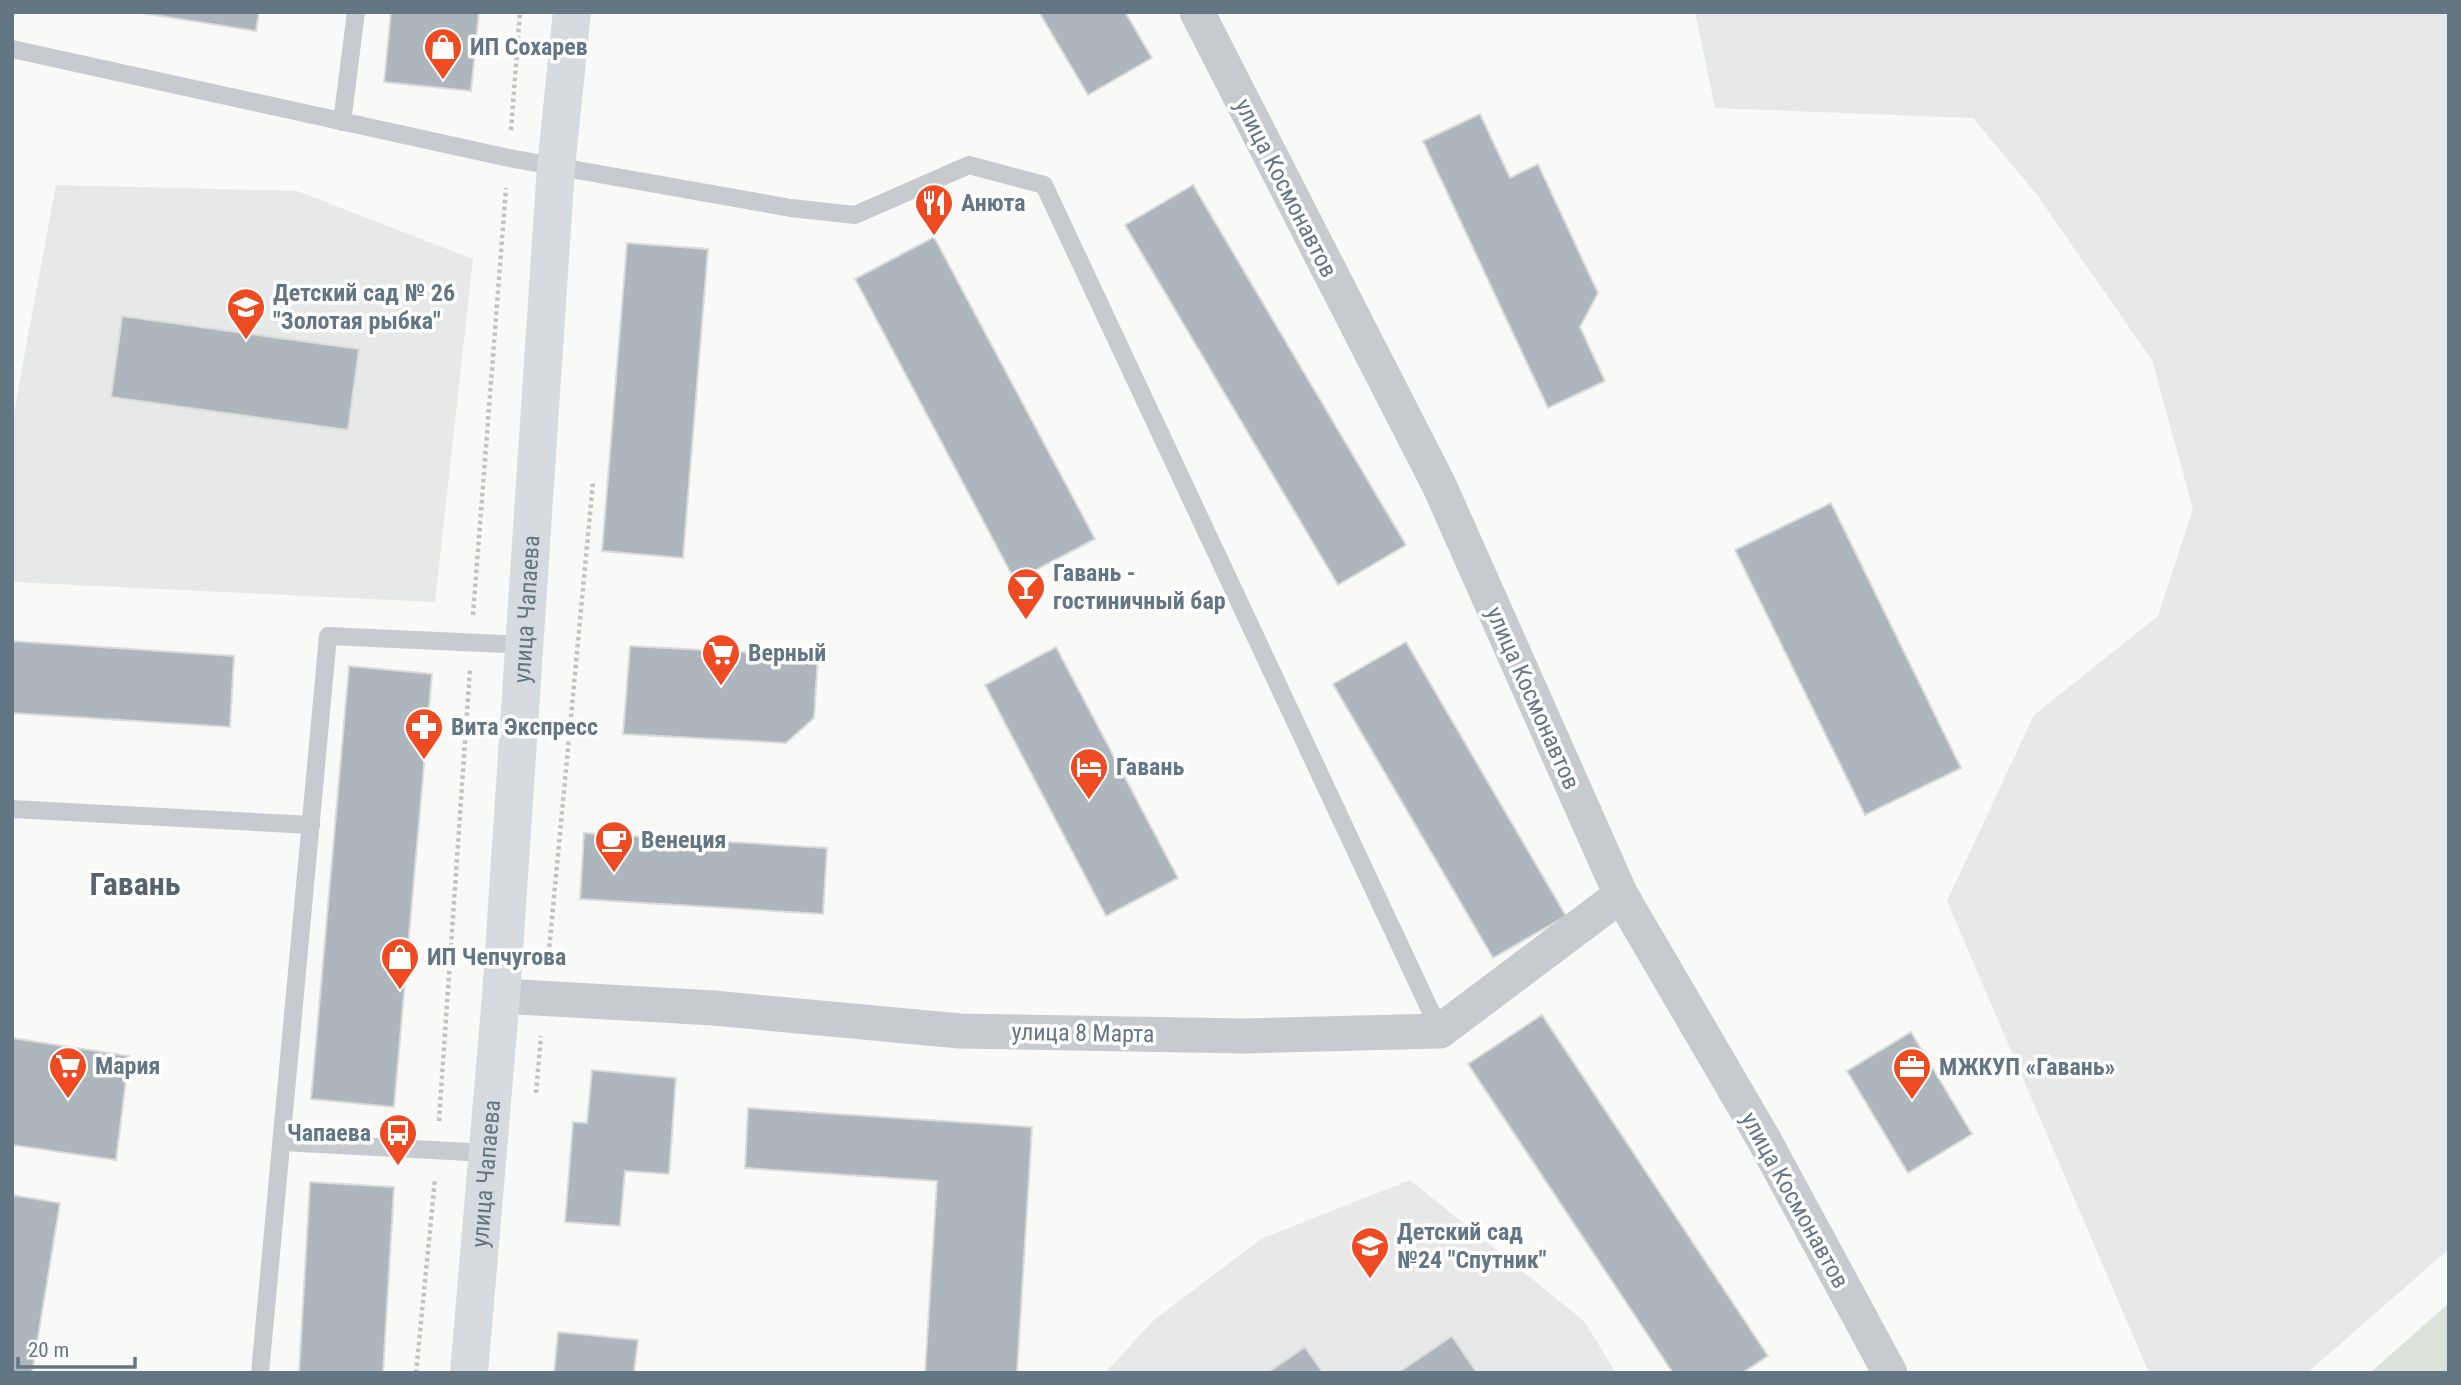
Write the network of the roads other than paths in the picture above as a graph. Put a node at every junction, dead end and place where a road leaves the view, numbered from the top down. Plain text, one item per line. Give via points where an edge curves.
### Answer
1 (356, 12) edge
2 (572, 12) edge
3 (1197, 12) edge
4 (12, 49) edge
5 (342, 122) junction
6 (556, 167) junction
7 (524, 645) junction
8 (12, 809) edge
9 (311, 825) junction
10 (1621, 895) junction
11 (501, 996) junction
12 (1440, 1031) junction
13 (282, 1142) junction
14 (488, 1153) junction
15 (260, 1373) edge
16 (469, 1373) edge
17 (1890, 1373) edge

1 - 5 lane
2 - 6 street, улица Чапаева
3 - 10 street, улица Космонавтов via 1439,485
4 - 5 lane
5 - 6 lane
6 - 7 street, улица Чапаева
6 - 12 lane via 855,215 969,165 1044,185
7 - 9 lane via 328,636
7 - 11 street, улица Чапаева
8 - 9 lane
9 - 13 lane
10 - 12 street
10 - 17 street, улица Космонавтов via 1763,1138
11 - 12 street, улица 8 Марта via 960,1031 1245,1036
11 - 14 street, улица Чапаева
13 - 14 lane
13 - 15 lane
14 - 16 street, улица Чапаева

